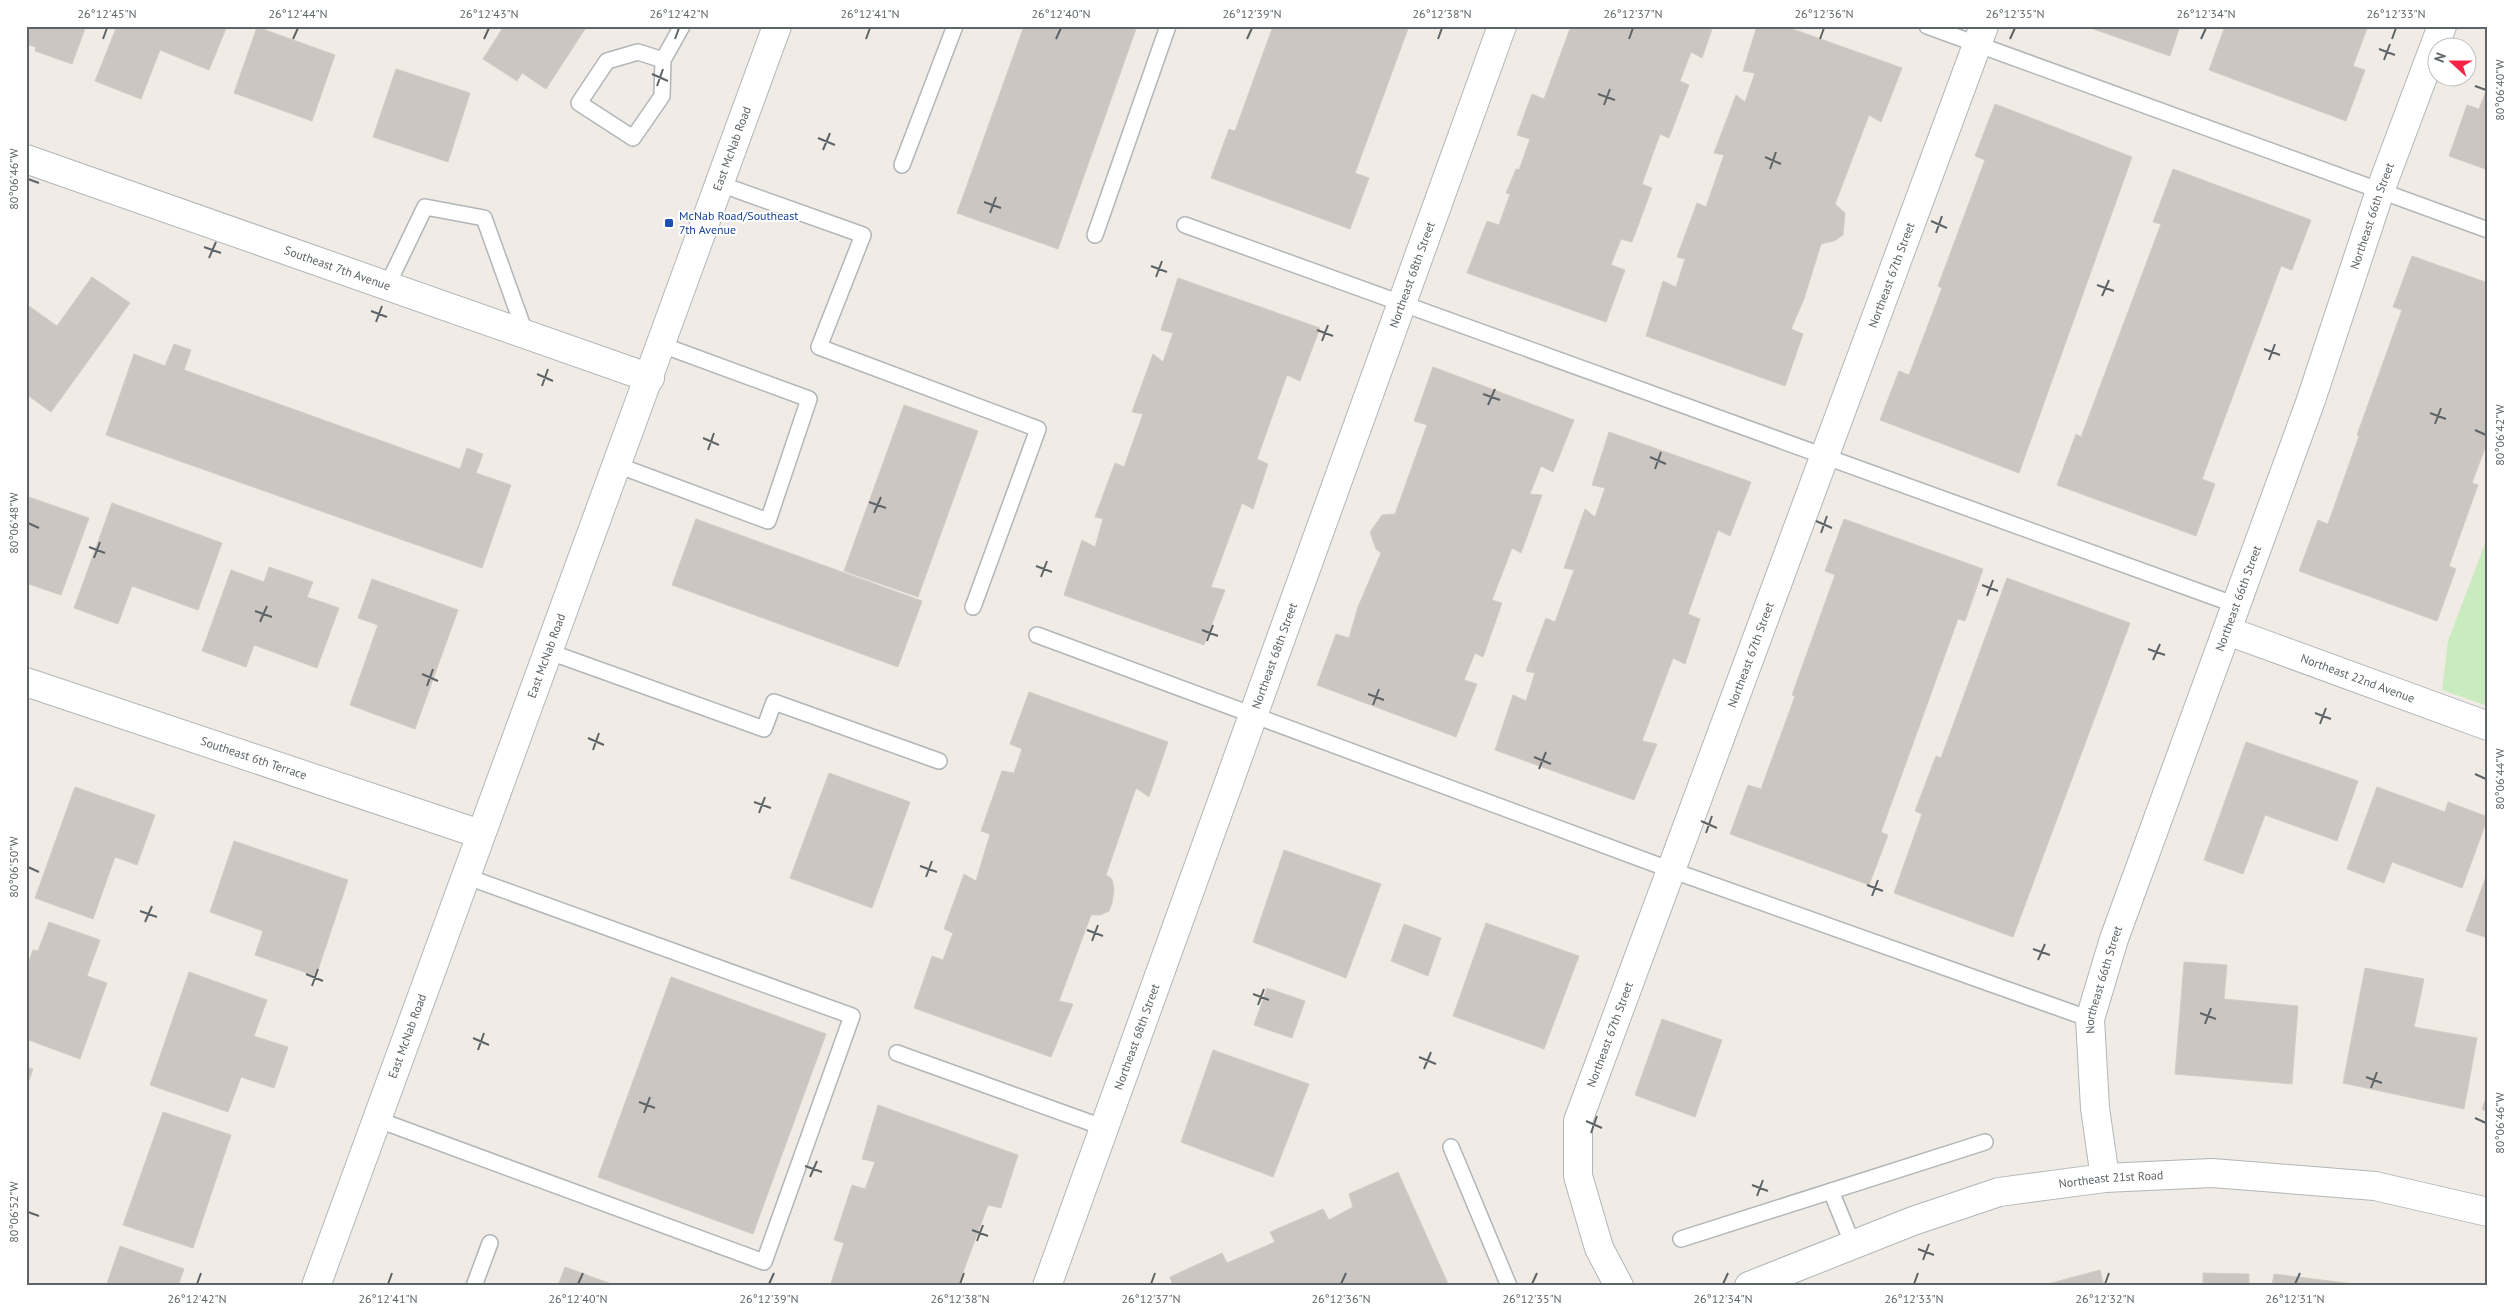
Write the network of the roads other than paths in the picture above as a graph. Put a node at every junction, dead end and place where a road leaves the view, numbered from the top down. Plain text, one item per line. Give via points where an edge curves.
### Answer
1 (682, 26) edge
2 (777, 26) edge
3 (955, 26) edge
4 (1168, 26) edge
5 (1502, 26) edge
6 (1927, 26) edge
7 (2442, 26) edge
8 (1980, 35) edge
9 (663, 60) junction
10 (26, 159) edge
11 (902, 166) dead end
12 (720, 184) junction
13 (2380, 191) junction
14 (1185, 224) dead end
15 (2488, 230) edge
16 (1095, 235) dead end
17 (388, 286) junction
18 (1403, 302) junction
19 (526, 335) junction
20 (662, 344) junction
21 (650, 378) junction
22 (1823, 457) junction
23 (617, 465) junction
24 (2236, 604) junction
25 (973, 607) dead end
26 (2228, 631) junction
27 (1037, 635) dead end
28 (548, 651) junction
29 (26, 682) edge
30 (1254, 716) junction
31 (2488, 726) edge
32 (940, 761) dead end
33 (480, 834) junction
34 (1671, 870) junction
35 (465, 876) junction
36 (2090, 1019) junction
37 (897, 1053) dead end
38 (376, 1119) junction
39 (1105, 1128) junction
40 (1986, 1142) dead end
41 (1451, 1147) dead end
42 (2105, 1178) junction
43 (1831, 1191) junction
44 (2488, 1212) edge
45 (1681, 1239) dead end
46 (490, 1243) dead end
47 (1853, 1245) junction
48 (1049, 1284) edge
49 (316, 1286) edge
50 (474, 1286) edge
51 (1509, 1286) edge
52 (1619, 1286) edge
53 (1749, 1286) edge

1 - 9 lane
2 - 12 street, East McNab Road
3 - 11 lane
4 - 16 lane
5 - 18 street, Northeast 68th Street
6 - 8 lane
7 - 13 street, Northeast 66th Street
8 - 13 lane
8 - 22 street, Northeast 67th Street
9 - 9 lane via 662,96 632,138 579,103 607,61 638,52
10 - 17 street, Southeast 7th Avenue
12 - 20 street, East McNab Road
12 - 25 lane via 863,234 819,347 1038,429
13 - 15 lane
13 - 24 street, Northeast 66th Street via 2311,400
14 - 18 lane
17 - 19 street, Southeast 7th Avenue
17 - 19 lane via 425,206 484,218
18 - 22 lane
18 - 30 street, Northeast 68th Street
19 - 21 street, Southeast 7th Avenue
20 - 21 street, East McNab Road
20 - 23 lane via 809,399 768,521
21 - 23 street, East McNab Road
22 - 24 lane
22 - 34 street, Northeast 67th Street
23 - 28 street, East McNab Road
24 - 26 street, Northeast 66th Street
26 - 31 street, Northeast 22nd Avenue
26 - 36 street, Northeast 66th Street via 2114,939
27 - 30 lane
28 - 32 lane via 764,729 774,702
28 - 33 street, East McNab Road
29 - 33 street, Southeast 6th Terrace
30 - 34 lane
30 - 39 street, Northeast 68th Street
33 - 35 street, East McNab Road
34 - 36 lane
34 - 52 street, Northeast 67th Street via 1578,1121 1578,1176 1599,1248
35 - 38 street, East McNab Road
35 - 38 lane via 852,1016 768,1253 764,1262
36 - 42 street, Northeast 66th Street via 2095,1108
37 - 39 lane
38 - 49 street, East McNab Road
39 - 48 street, Northeast 68th Street
40 - 43 lane
41 - 51 lane
42 - 44 street, Northeast 21st Road via 2212,1172 2375,1186
42 - 47 street, Northeast 21st Road via 1999,1192
43 - 45 lane
43 - 47 lane
46 - 50 lane
47 - 53 street, Northeast 21st Road

